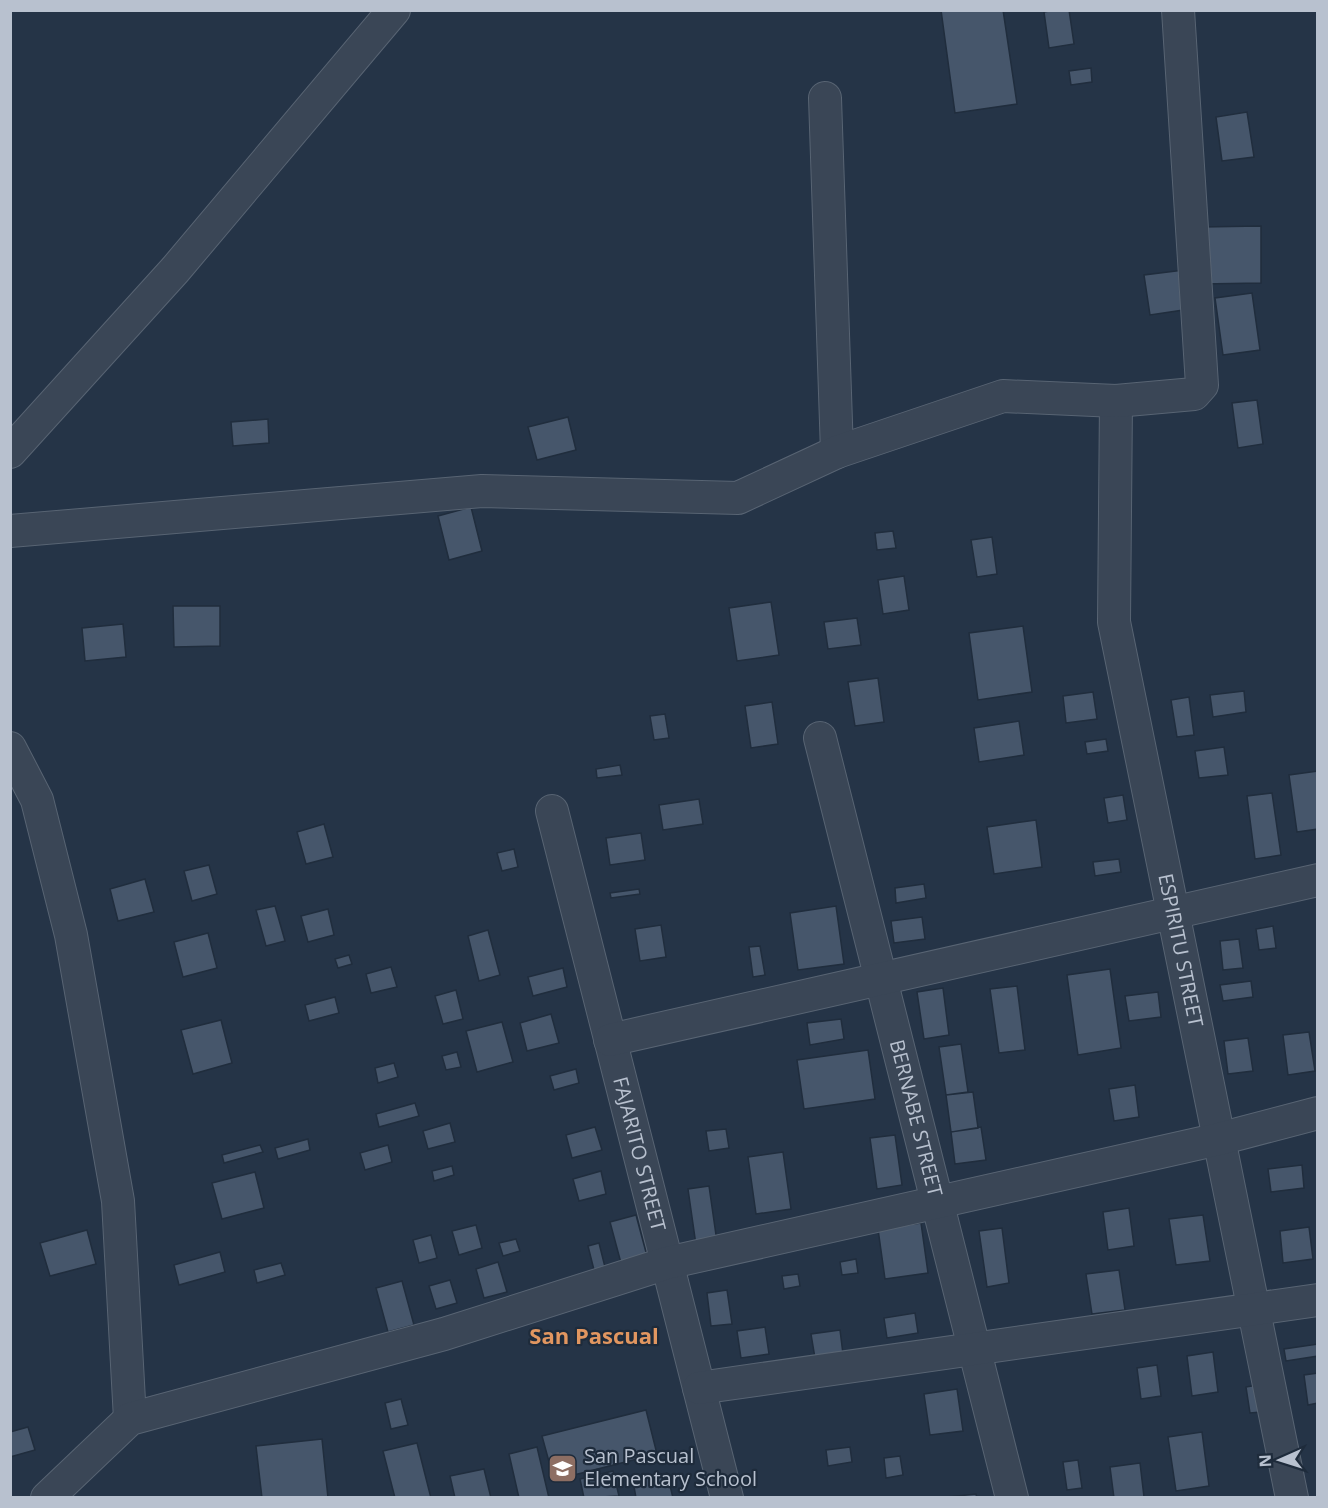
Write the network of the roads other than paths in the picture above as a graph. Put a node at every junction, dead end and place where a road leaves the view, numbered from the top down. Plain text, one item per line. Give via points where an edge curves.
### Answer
1 (394, 10) edge
2 (1178, 10) edge
3 (825, 98) dead end
4 (1116, 401) junction
5 (10, 452) edge
6 (837, 452) junction
7 (10, 531) edge
8 (820, 738) dead end
9 (10, 748) edge
10 (552, 811) dead end
11 (1317, 880) edge
12 (1173, 913) junction
13 (880, 979) junction
14 (610, 1040) junction
15 (1317, 1113) edge
16 (1219, 1139) junction
17 (937, 1203) junction
18 (667, 1263) junction
19 (1317, 1300) edge
20 (1254, 1309) junction
21 (974, 1349) junction
22 (699, 1388) junction
23 (130, 1419) junction
24 (1317, 1496) edge
25 (47, 1497) edge
26 (727, 1497) edge
27 (1012, 1497) edge
28 (1292, 1497) edge
29 (1303, 1497) edge

1 - 5 street via 175,270
2 - 4 street via 1202,385 1194,394
3 - 6 street
4 - 6 street via 1003,396
4 - 12 street, ESPIRITU STREET via 1114,622
6 - 7 street via 738,498 482,491
8 - 13 street, BERNABE STREET
9 - 23 street via 37,800 71,935 118,1201
10 - 14 street, FAJARITO STREET
11 - 12 street
12 - 13 street
12 - 16 street, ESPIRITU STREET
13 - 14 street
13 - 17 street, BERNABE STREET
14 - 18 street, FAJARITO STREET
15 - 16 street
16 - 17 street
16 - 20 street, ESPIRITU STREET
17 - 18 street
17 - 21 street, BERNABE STREET
18 - 22 street, FAJARITO STREET
18 - 23 street via 444,1334
19 - 20 street
20 - 21 street
20 - 28 street, ESPIRITU STREET
21 - 22 street
21 - 27 street, BERNABE STREET
22 - 26 street, FAJARITO STREET
23 - 25 street
24 - 29 street

